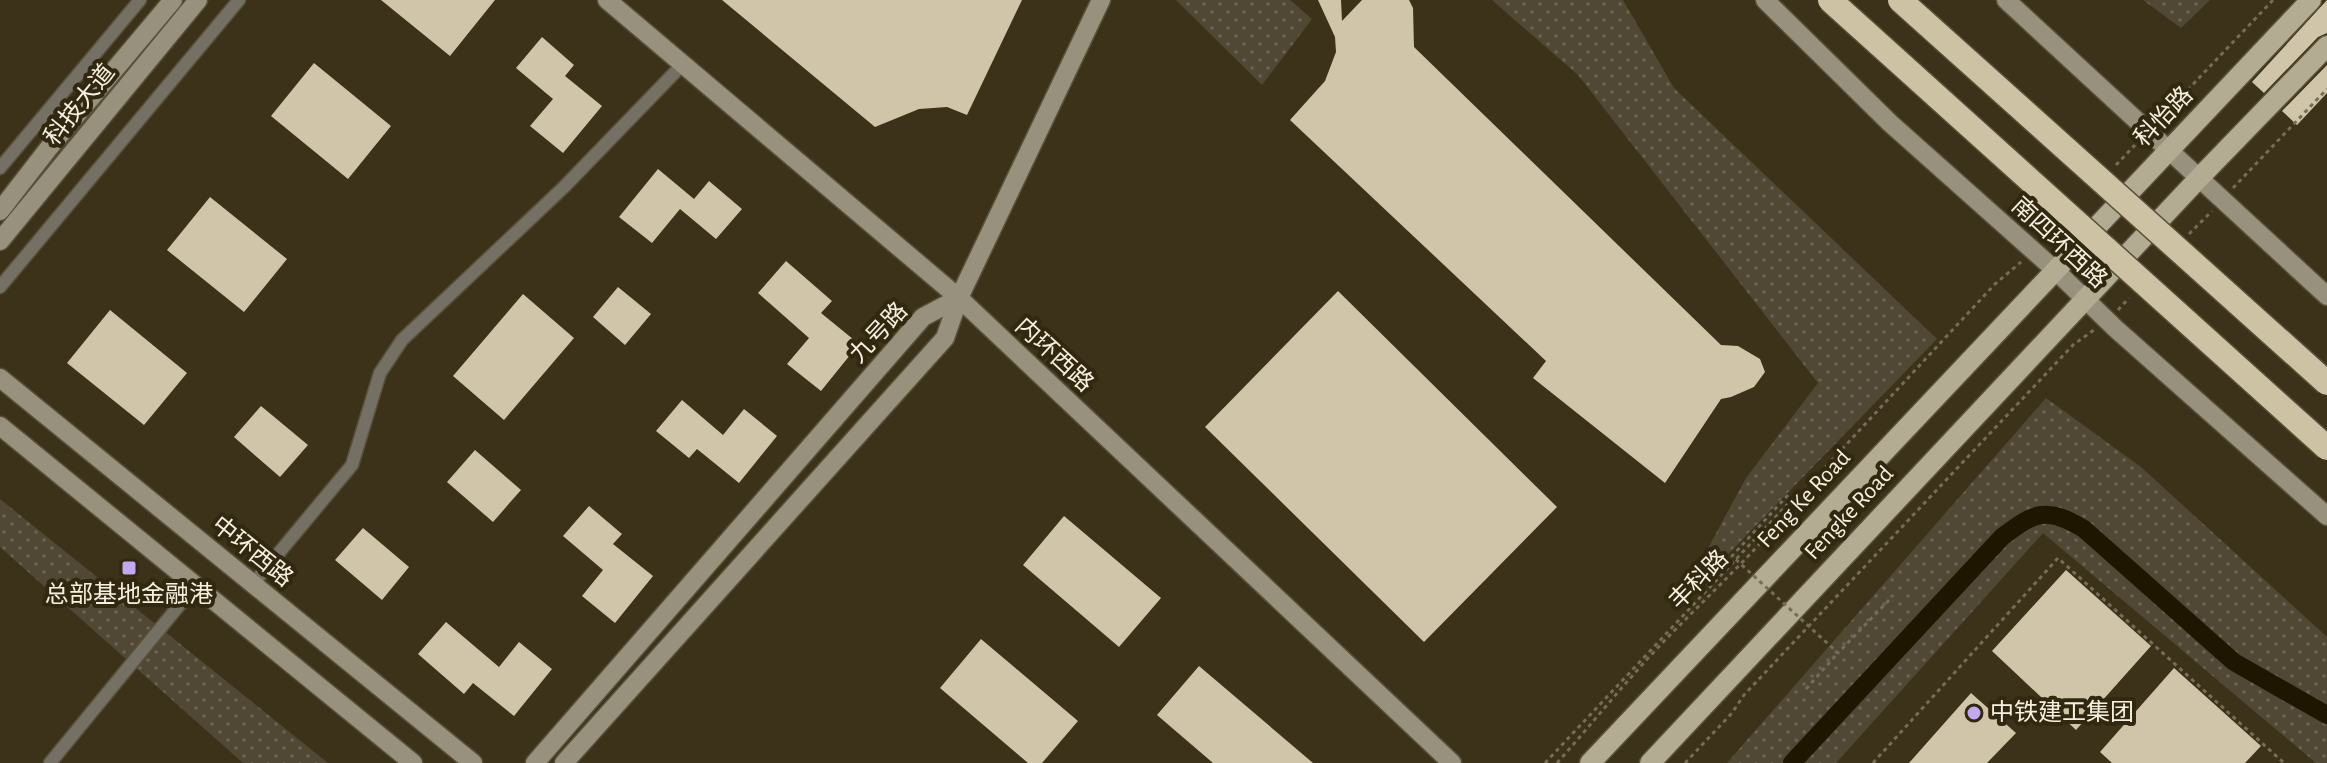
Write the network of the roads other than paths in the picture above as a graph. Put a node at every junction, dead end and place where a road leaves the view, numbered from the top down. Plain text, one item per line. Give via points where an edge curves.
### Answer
1 (140, 0) edge
2 (173, 0) edge
3 (198, 0) edge
4 (239, 0) edge
5 (607, 0) edge
6 (1101, 0) edge
7 (1765, 0) edge
8 (1830, 0) edge
9 (1900, 0) edge
10 (2006, 0) edge
11 (2311, 0) edge
12 (2327, 46) edge
13 (683, 64) junction
14 (2170, 149) junction
15 (0, 168) edge
16 (2200, 177) junction
17 (0, 211) edge
18 (0, 241) edge
19 (2055, 270) junction
20 (0, 287) edge
21 (2327, 296) edge
22 (959, 298) junction
23 (2085, 299) junction
24 (0, 378) edge
25 (2327, 383) edge
26 (0, 426) edge
27 (2327, 448) edge
28 (2327, 516) edge
29 (253, 584) junction
30 (195, 586) junction
31 (50, 763) edge
32 (413, 763) edge
33 (473, 763) edge
34 (535, 763) edge
35 (564, 763) edge
36 (1452, 763) edge
37 (1590, 763) edge
38 (1650, 763) edge

1 - 15 street
2 - 17 street, 科技大道
3 - 18 street, 科技大道
4 - 20 street
5 - 13 street, 内环西路
6 - 22 street
7 - 19 street, 南四环西路 via 1890,123
8 - 27 highway, bridge
9 - 25 highway, bridge
10 - 14 street
11 - 14 main road, 科怡路
12 - 16 main road
13 - 22 street, 内环西路
13 - 29 street via 564,187 402,340 380,373 352,465
14 - 16 street
14 - 19 main road, 科怡路
16 - 21 street
16 - 23 main road
19 - 23 street, 南四环西路
19 - 37 main road, Feng Ke Road
22 - 34 street, 九号路 via 923,317
22 - 35 street via 945,338
22 - 36 street, 内环西路
23 - 28 street, 南四环西路
23 - 38 main road, Fengke Road
24 - 29 street, 中环西路
26 - 30 street
29 - 33 street, 中环西路
30 - 31 street
30 - 32 street

